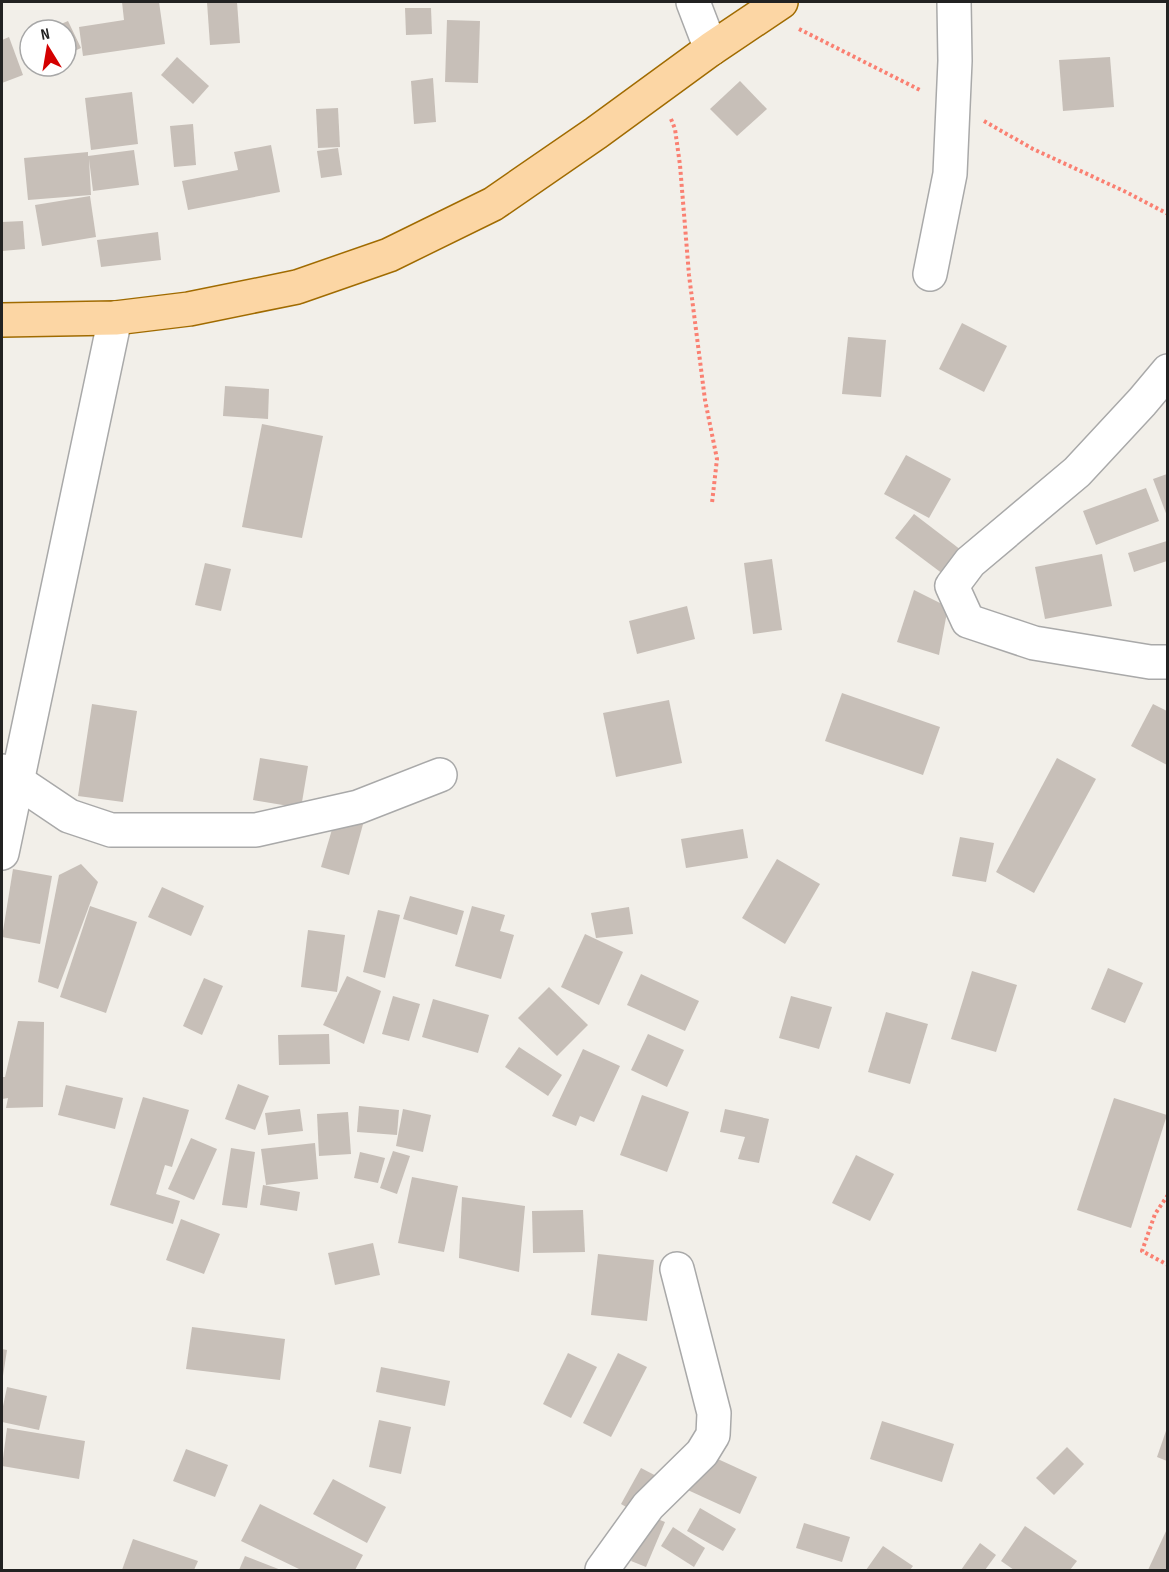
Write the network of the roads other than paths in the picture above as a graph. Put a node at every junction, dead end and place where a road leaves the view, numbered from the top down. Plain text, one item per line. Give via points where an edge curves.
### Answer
1 (693, 2) edge
2 (781, 2) edge
3 (954, 2) edge
4 (711, 49) junction
5 (930, 274) dead end
6 (115, 318) junction
7 (2, 320) edge
8 (1167, 371) edge
9 (1167, 662) edge
10 (9, 775) edge
11 (440, 775) dead end
12 (2, 853) edge
13 (677, 1269) dead end
14 (602, 1570) edge

1 - 4 street
2 - 4 main road
3 - 5 street via 950,174
4 - 6 main road via 493,204 389,255 297,286 189,309
6 - 7 main road
6 - 10 street
8 - 9 street via 1077,472 970,562 952,586 968,621 1034,643
10 - 11 street via 69,816 111,830 256,830 358,807
10 - 12 street
13 - 14 street via 714,1413 713,1435 702,1453 648,1506

